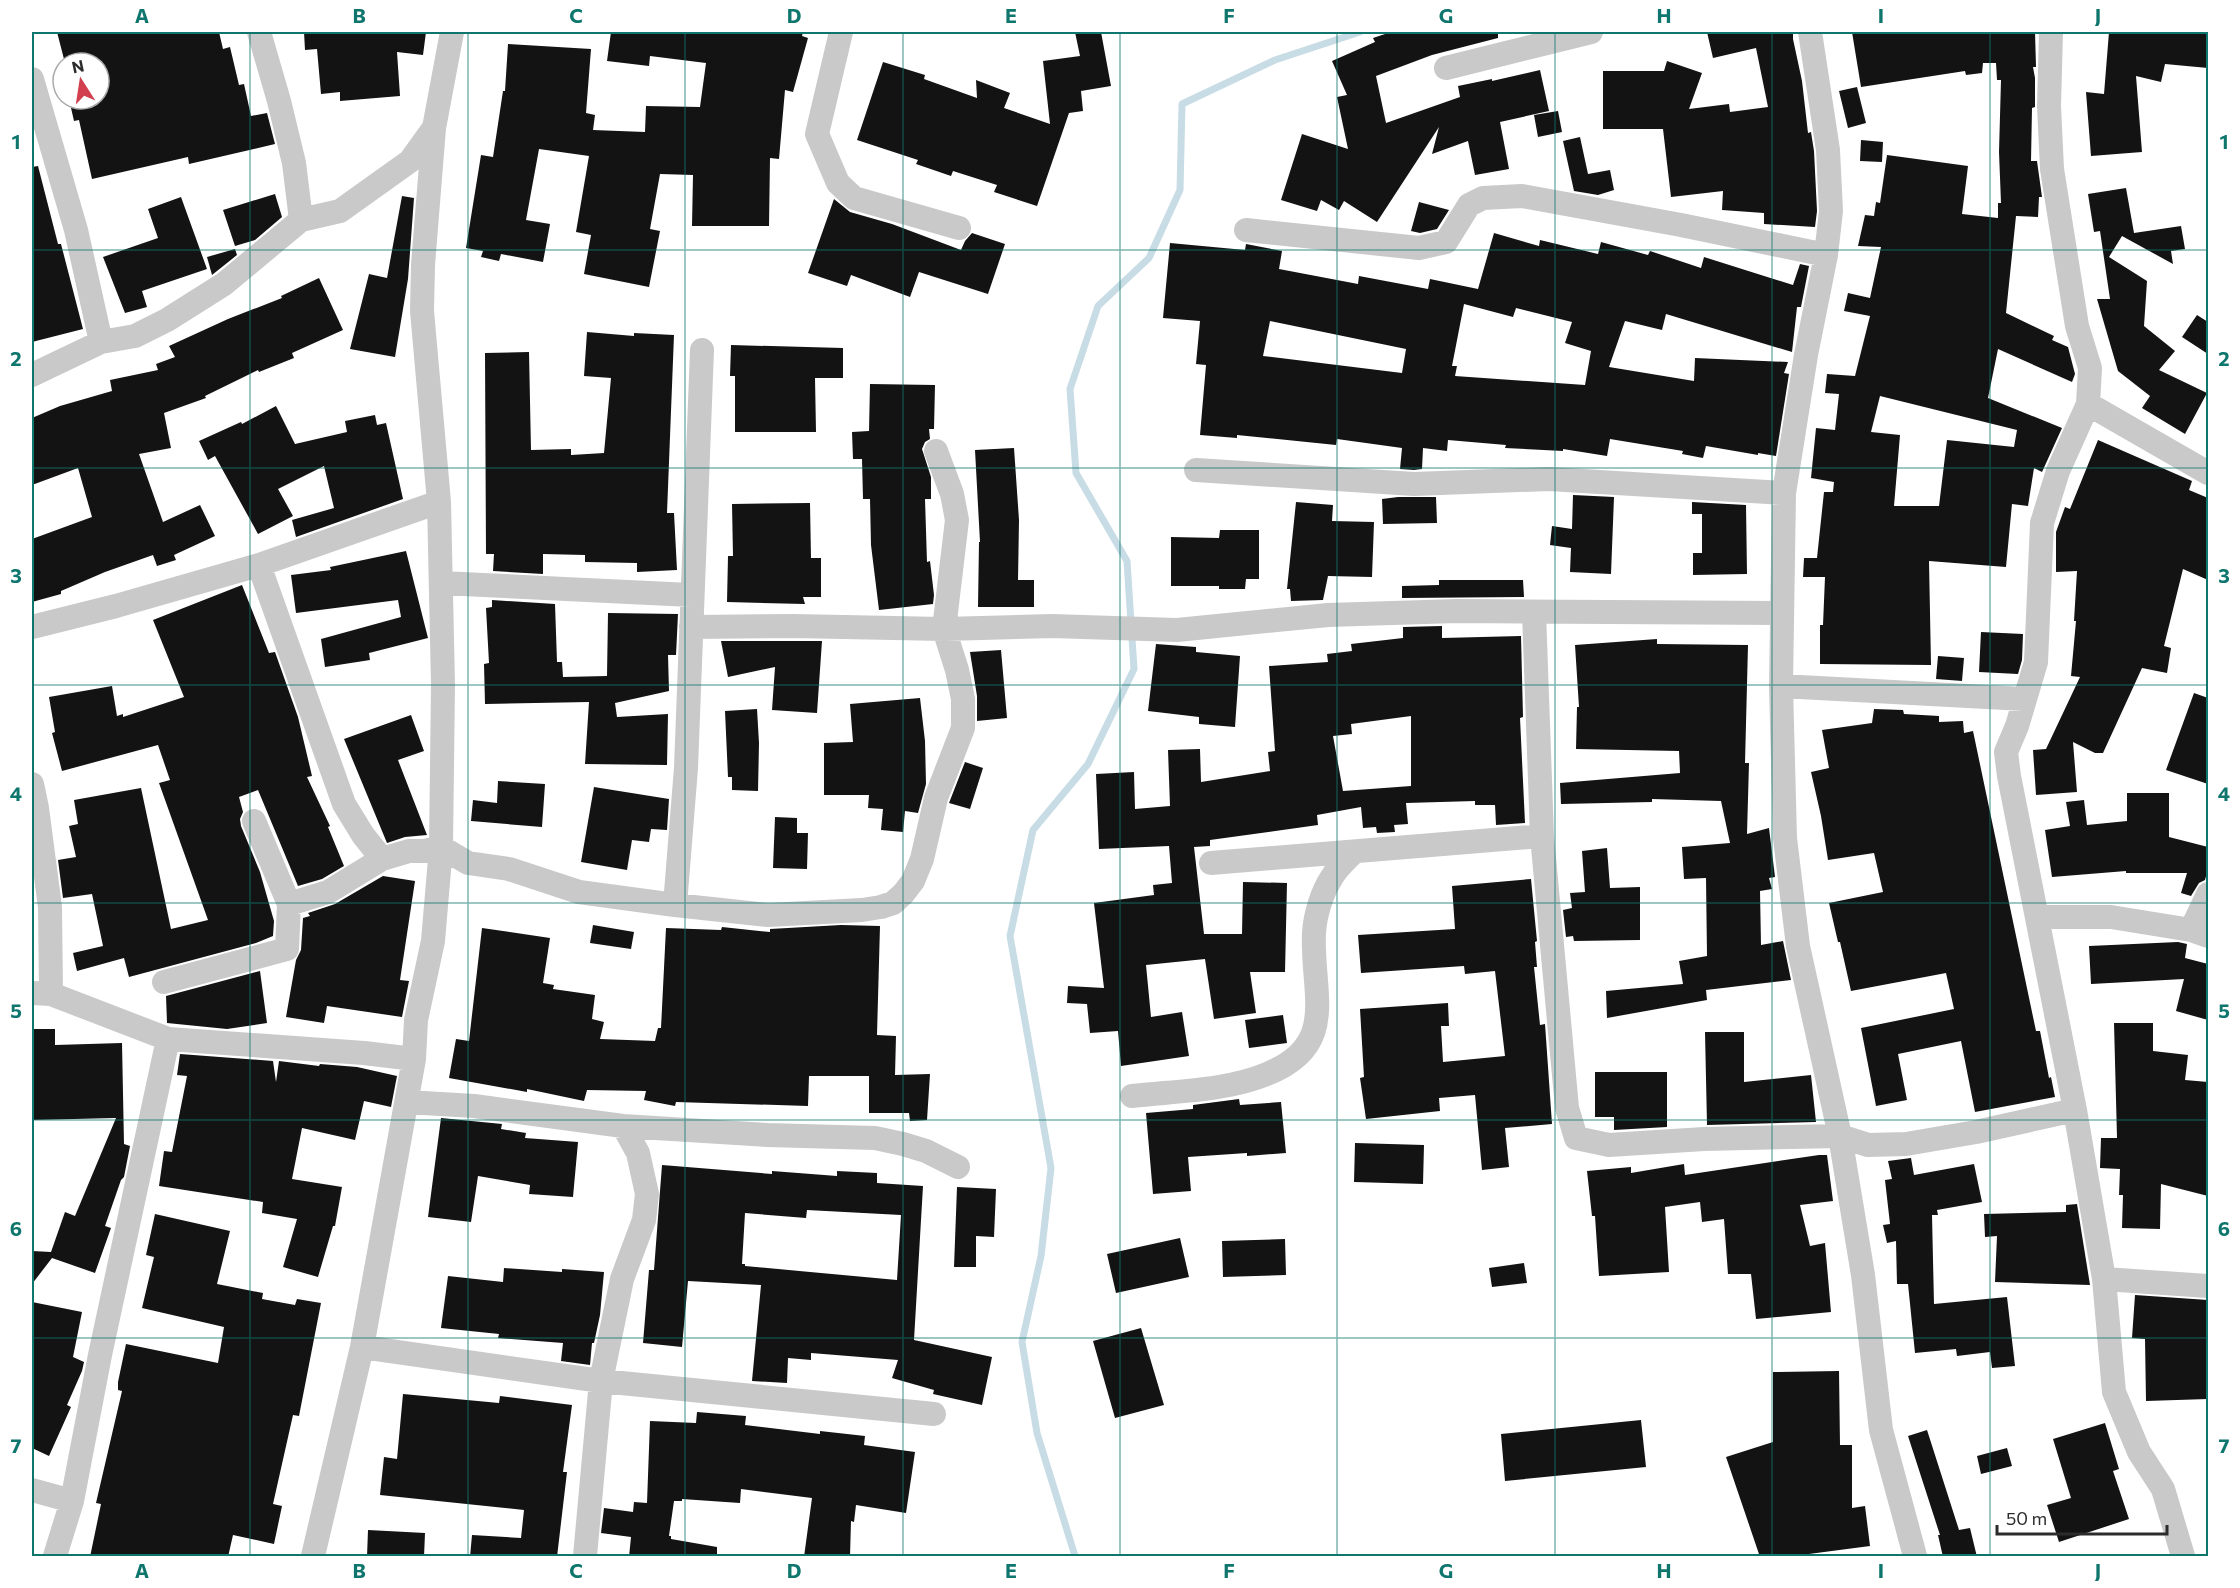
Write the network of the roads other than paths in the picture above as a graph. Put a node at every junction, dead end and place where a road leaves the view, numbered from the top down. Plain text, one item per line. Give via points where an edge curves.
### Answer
1 (259, 32) edge
2 (452, 32) edge
3 (842, 32) edge
4 (1591, 32) edge
5 (1810, 32) edge
6 (2051, 32) edge
7 (1446, 68) dead end
8 (32, 79) edge
9 (434, 128) junction
10 (301, 220) junction
11 (959, 228) dead end
12 (1246, 230) dead end
13 (1826, 255) junction
14 (101, 342) junction
15 (702, 350) dead end
16 (32, 375) edge
17 (2088, 404) junction
18 (936, 451) dead end
19 (1196, 470) dead end
20 (2208, 473) edge
21 (1784, 493) junction
22 (439, 502) junction
23 (259, 565) junction
24 (441, 583) junction
25 (691, 595) junction
26 (1534, 612) junction
27 (1782, 614) junction
28 (32, 627) edge
29 (691, 627) junction
30 (944, 630) junction
31 (1781, 686) junction
32 (2024, 699) junction
33 (32, 784) edge
34 (254, 821) dead end
35 (1542, 836) junction
36 (441, 847) junction
37 (1353, 853) junction
38 (382, 859) junction
39 (1211, 863) dead end
40 (2208, 894) edge
41 (289, 904) junction
42 (675, 905) junction
43 (2037, 917) junction
44 (2200, 933) edge
45 (164, 982) dead end
46 (41, 993) edge
47 (168, 1039) junction
48 (414, 1059) junction
49 (1132, 1096) dead end
50 (408, 1102) junction
51 (2075, 1110) junction
52 (623, 1126) junction
53 (1840, 1136) junction
54 (958, 1167) dead end
55 (2103, 1279) junction
56 (2208, 1286) edge
57 (362, 1347) junction
58 (601, 1381) junction
59 (934, 1414) dead end
60 (32, 1490) edge
61 (72, 1501) junction
62 (55, 1557) edge
63 (313, 1557) edge
64 (585, 1557) edge
65 (1915, 1557) edge
66 (2184, 1557) edge

1 - 10 street via 294,163
2 - 9 street
3 - 11 street via 817,134 835,178 854,198
4 - 7 street
5 - 13 street via 1828,150 1831,211
6 - 17 street via 2052,169 2078,326 2090,368
8 - 14 street via 76,230
9 - 10 street via 410,160 340,211
9 - 22 street via 422,311
10 - 14 street via 225,284 176,314 135,336
12 - 13 street via 1419,248 1446,242 1469,205 1476,201 1522,196
13 - 21 street
14 - 16 street
15 - 25 street
17 - 20 street
17 - 32 street via 2058,471 2042,524 2036,662
18 - 30 street via 957,520
19 - 21 street via 1414,484 1549,479
21 - 27 street
22 - 23 street
22 - 24 street
23 - 28 street
23 - 38 street via 344,804
24 - 25 street
24 - 36 street
25 - 29 street
26 - 27 street
26 - 30 street via 1328,615 1176,630 1052,626
26 - 35 street
27 - 31 street
29 - 30 street
29 - 42 street via 686,768
30 - 42 street via 963,699 963,728 936,798 922,859 903,894 881,907 797,914 768,915
31 - 32 street
31 - 53 street via 1785,838 1798,946
32 - 43 street via 2006,752
33 - 46 street via 50,907
34 - 41 street
35 - 37 street
35 - 53 street via 1567,1108 1576,1138 1610,1145
36 - 38 street
36 - 42 street via 468,863 509,869 579,892
36 - 48 street via 433,941 416,1020
37 - 39 street
37 - 49 street via 1332,876 1320,903 1314,932 1316,1030 1301,1055 1268,1074 1234,1084
38 - 41 street via 328,892
40 - 44 street
41 - 45 street via 287,949
43 - 44 street via 2111,917
43 - 51 street
46 - 47 street
47 - 48 street
47 - 61 street
48 - 50 street
50 - 52 street via 474,1106
50 - 57 street
51 - 53 street via 1906,1144 1868,1145
51 - 55 street
52 - 54 street via 875,1138 926,1151
52 - 58 street via 638,1153 647,1194 644,1220 622,1279
53 - 65 street via 1863,1275 1881,1430
55 - 56 street
55 - 66 street via 2114,1392 2139,1452 2163,1489
57 - 58 street
57 - 63 street
58 - 59 street
58 - 64 street
60 - 61 street
61 - 62 street

